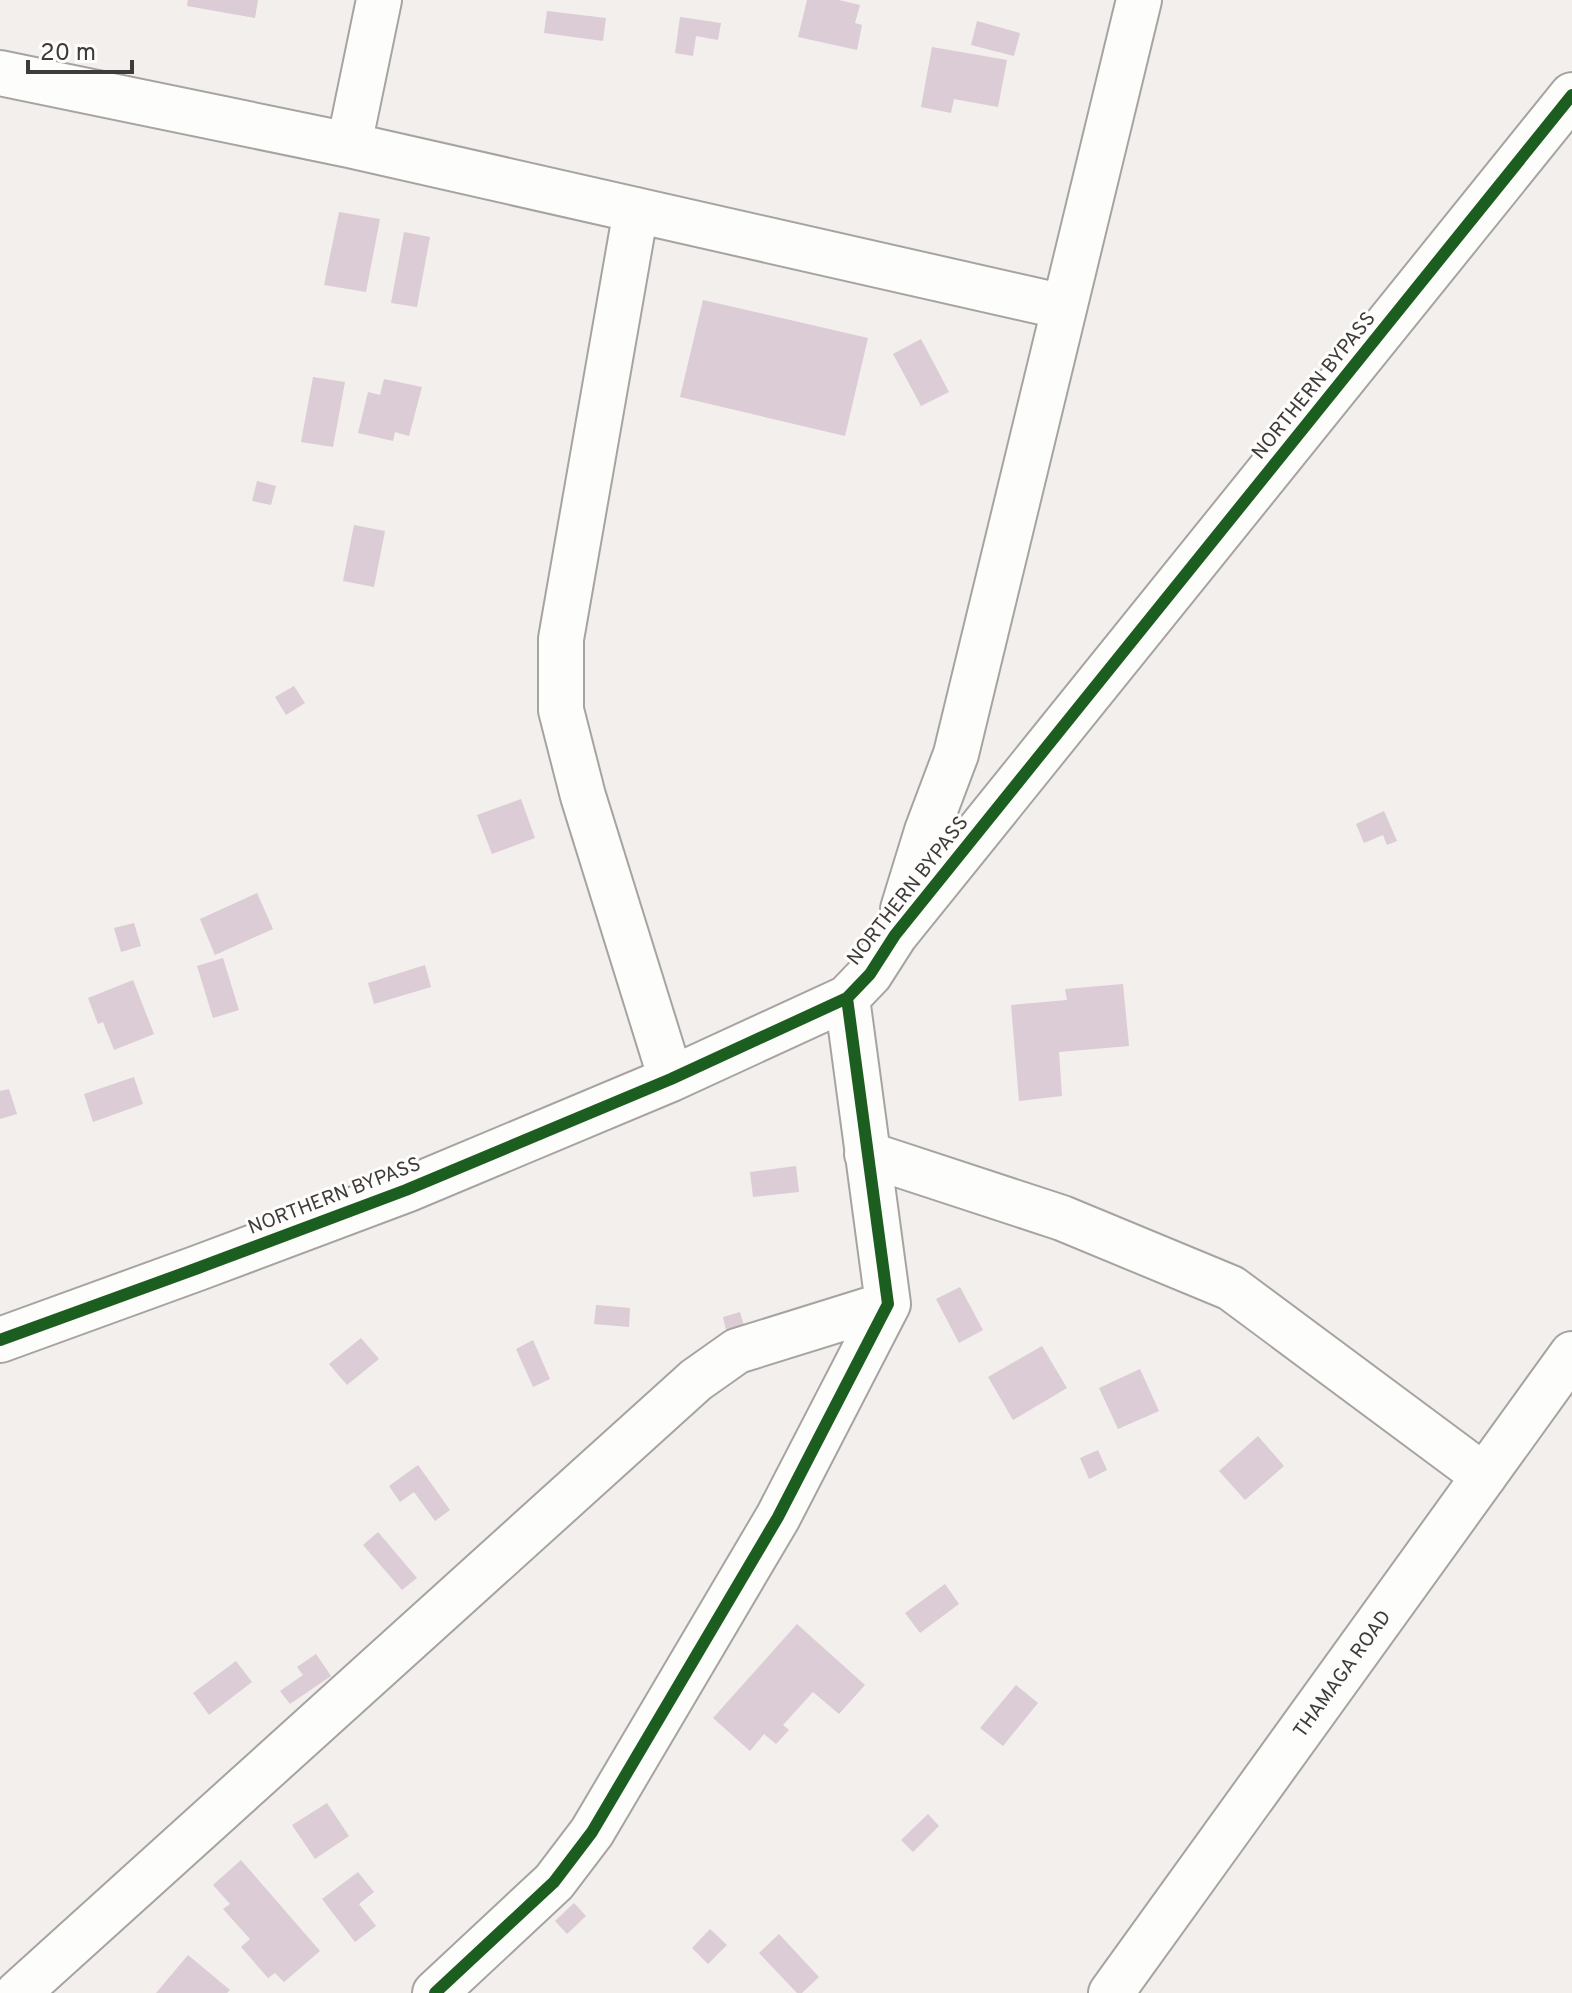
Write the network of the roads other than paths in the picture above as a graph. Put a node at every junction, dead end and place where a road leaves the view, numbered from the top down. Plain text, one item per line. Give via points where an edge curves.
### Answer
1 (379, 0) edge
2 (1139, 0) edge
3 (0, 73) edge
4 (1572, 95) edge
5 (349, 145) junction
6 (636, 210) junction
7 (1064, 307) junction
8 (895, 935) junction
9 (847, 998) junction
10 (671, 1079) junction
11 (867, 1154) junction
12 (888, 1304) junction
13 (0, 1340) edge
14 (1572, 1354) edge
15 (1484, 1476) junction
16 (18, 1993) edge
17 (435, 1993) edge
18 (1111, 1993) edge

1 - 5 street
2 - 7 street
3 - 5 street
4 - 8 street, NORTHERN BYPASS
5 - 6 street
6 - 7 street
6 - 10 street via 561,639 561,710
7 - 8 street via 956,754
8 - 9 street, NORTHERN BYPASS
9 - 10 street, NORTHERN BYPASS
9 - 11 street
10 - 13 street, NORTHERN BYPASS via 406,1190
11 - 12 street
11 - 15 street via 1062,1218 1231,1288
12 - 16 street via 737,1351 696,1380
12 - 17 street via 778,1517 592,1832 554,1882
14 - 15 street, THAMAGA ROAD
15 - 18 street, THAMAGA ROAD

